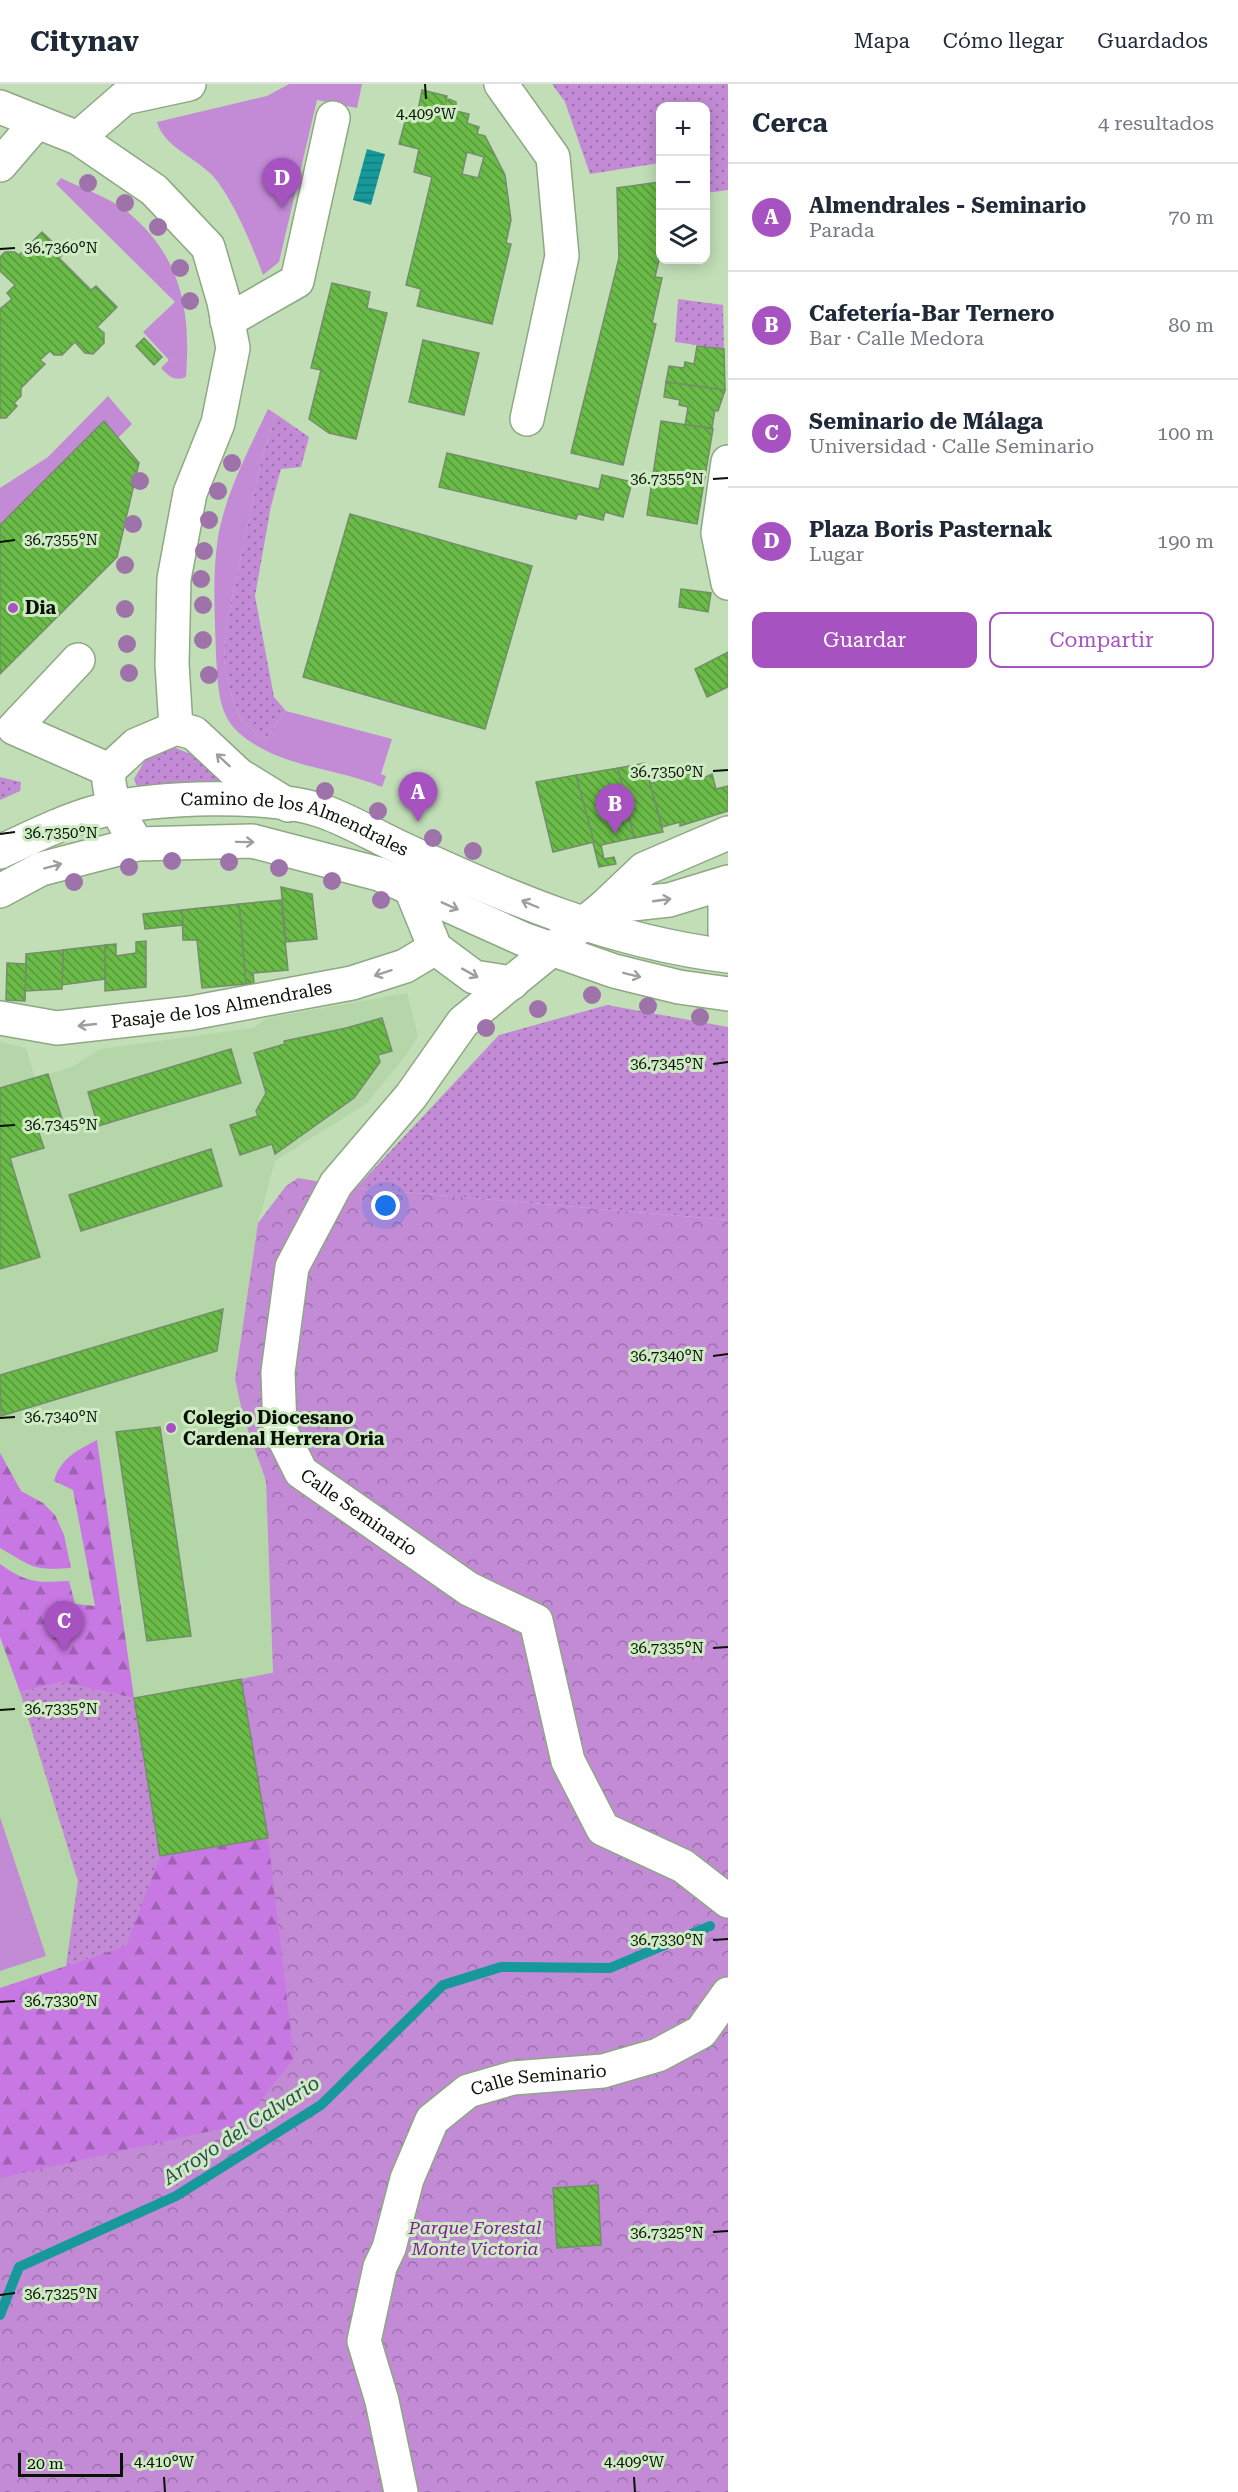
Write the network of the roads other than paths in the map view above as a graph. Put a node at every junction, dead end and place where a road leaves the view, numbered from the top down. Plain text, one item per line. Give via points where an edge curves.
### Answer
1 (189, 84) edge
2 (501, 84) edge
3 (0, 107) edge
4 (333, 118) dead end
5 (37, 122) junction
6 (78, 138) junction
7 (0, 165) edge
8 (228, 321) junction
9 (527, 419) dead end
10 (728, 462) edge
11 (728, 583) edge
12 (78, 660) dead end
13 (176, 728) junction
14 (109, 770) junction
15 (288, 805) junction
16 (116, 808) junction
17 (728, 832) edge
18 (137, 844) junction
19 (0, 852) edge
20 (728, 882) edge
21 (411, 889) junction
22 (0, 891) edge
23 (728, 897) edge
24 (593, 916) junction
25 (728, 936) edge
26 (435, 948) junction
27 (552, 950) junction
28 (728, 956) edge
29 (512, 983) junction
30 (728, 994) edge
31 (0, 1018) edge
32 (728, 1901) edge
33 (728, 1994) edge
34 (401, 2492) edge

1 - 6 street via 124,98
2 - 9 street via 553,157 562,256
3 - 5 street
4 - 8 street via 297,281
5 - 6 street
5 - 7 street
6 - 8 street via 154,190 208,247
8 - 13 street via 233,348 218,423 190,493 174,579 172,664
10 - 11 street via 718,533
12 - 14 street via 14,728
13 - 14 street via 136,745
15 -> 13 street via 240,775 194,733
14 - 16 street
15 - 16 street, Camino de los Almendrales via 252,799 166,800
24 -> 15 street, Camino de los Almendrales via 567,920 324,811
16 - 18 street
16 - 19 street, Camino de los Almendrales via 101,810
17 - 24 street via 644,869
18 -> 21 street, Camino de los Almendrales via 252,841 379,874
22 -> 18 street, Camino de los Almendrales via 41,869
24 -> 20 street, Camino de los Almendrales via 669,900
21 - 26 street, Camino de los Almendrales
21 -> 27 street, Camino de los Almendrales
23 - 25 street via 724,932
24 - 27 street
24 - 28 street, Camino de los Almendrales via 633,940
26 -> 29 street via 474,977
26 -> 31 street, Pasaje de los Almendrales via 405,966 352,983 191,1013 57,1028
27 - 29 street
27 -> 30 street, Camino de los Almendrales via 614,971
29 - 32 street, Calle Seminario via 463,1022 411,1096 336,1184 292,1268 278,1372 280,1430 301,1472 469,1589 536,1621 568,1761 603,1829 684,1866
33 - 34 street, Calle Seminario via 701,2032 658,2055 603,2071 513,2078 468,2091 432,2120 380,2267 364,2340 382,2401

